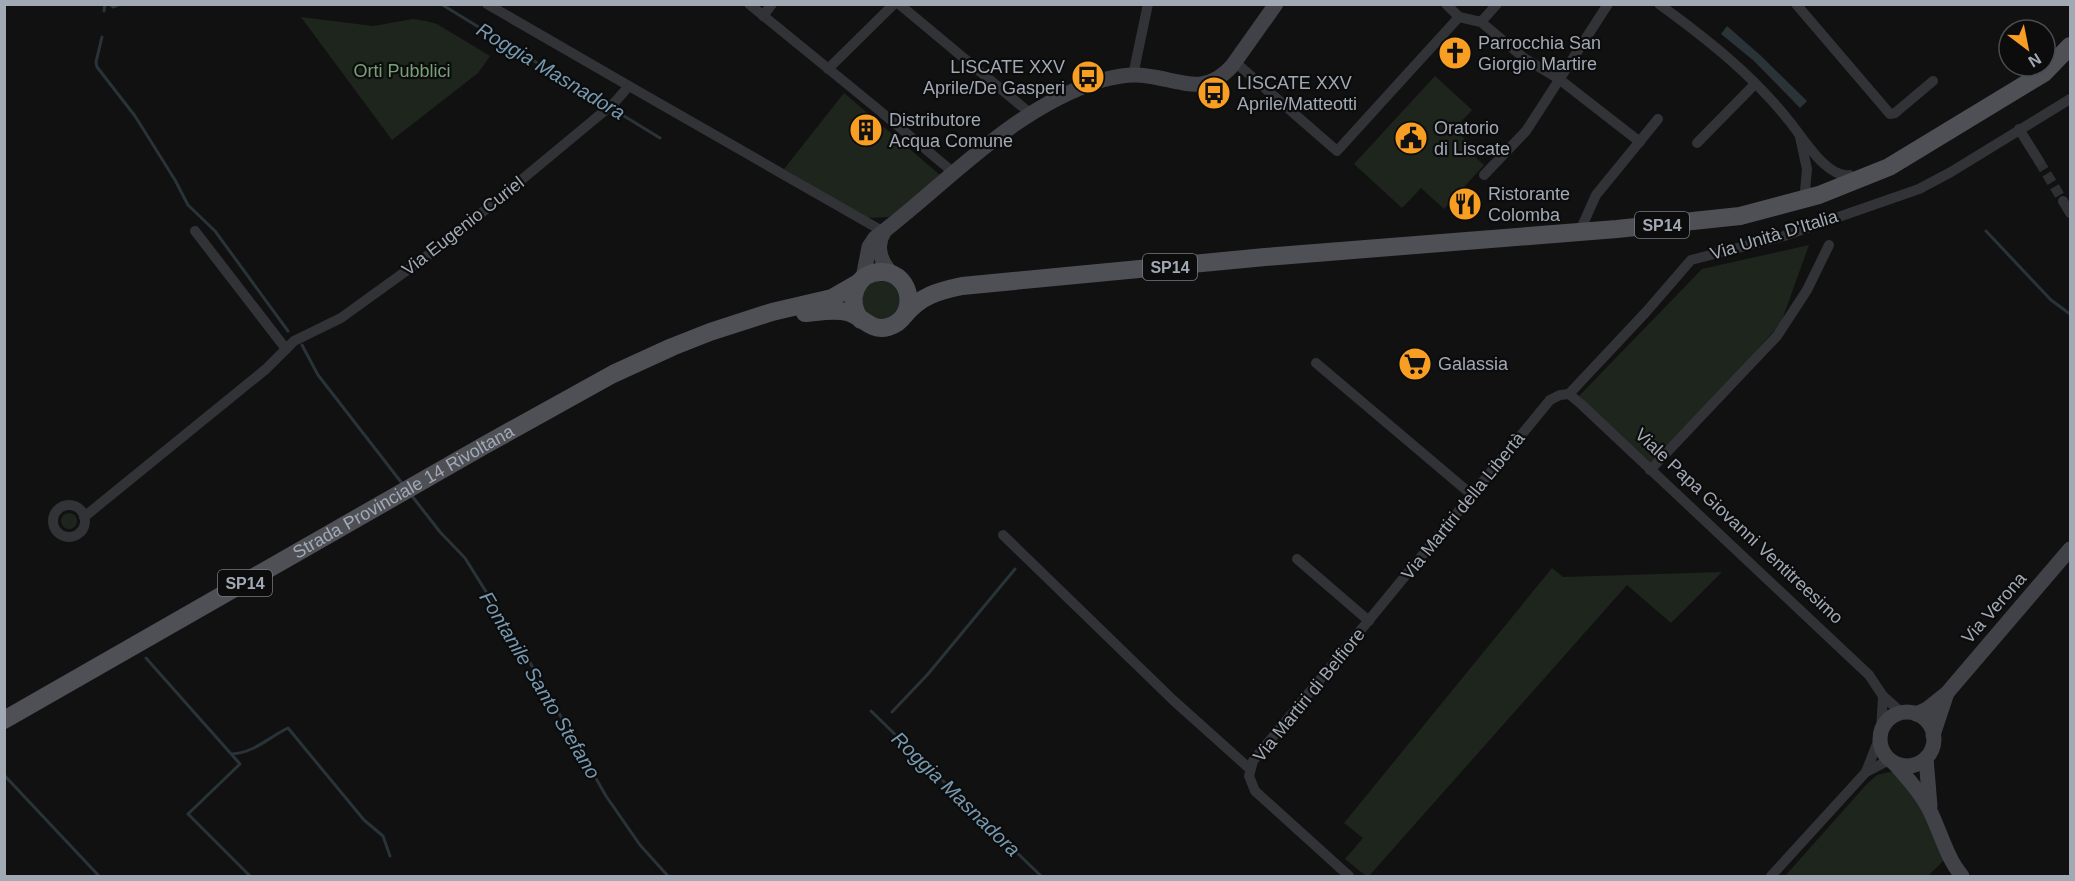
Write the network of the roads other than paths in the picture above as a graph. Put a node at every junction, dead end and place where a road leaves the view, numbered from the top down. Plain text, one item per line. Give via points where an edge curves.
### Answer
1 (487, 4) edge
2 (749, 4) edge
3 (772, 4) edge
4 (894, 4) edge
5 (899, 4) edge
6 (1148, 4) edge
7 (1276, 4) edge
8 (1446, 4) edge
9 (1497, 4) edge
10 (1659, 4) edge
11 (1796, 4) edge
12 (1607, 5) edge
13 (763, 16) junction
14 (1459, 17) junction
15 (1481, 22) junction
16 (2070, 46) edge
17 (2057, 60) edge
18 (1234, 62) junction
19 (828, 69) junction
20 (1133, 75) junction
21 (2036, 78) edge
22 (1559, 79) junction
23 (1933, 81) dead end
24 (1755, 84) junction
25 (629, 87) junction
26 (2070, 99) edge
27 (1031, 114) junction
28 (1658, 119) dead end
29 (2019, 129) junction
30 (1799, 134) junction
31 (1640, 142) junction
32 (1931, 142) junction
33 (1697, 143) dead end
34 (2039, 161) tunnel mouth
35 (954, 173) junction
36 (1484, 175) dead end
37 (1850, 175) junction
38 (1805, 191) junction
39 (2063, 201) tunnel mouth
40 (2070, 213) edge
41 (1583, 224) junction
42 (195, 231) dead end
43 (884, 232) junction
44 (1829, 244) dead end
45 (1379, 249) junction
46 (897, 277) junction
47 (861, 281) junction
48 (962, 286) junction
49 (904, 316) junction
50 (750, 319) junction
51 (861, 320) junction
52 (286, 349) junction
53 (1316, 363) dead end
54 (1564, 395) junction
55 (1650, 470) junction
56 (1472, 495) junction
57 (84, 517) dead end
58 (1003, 536) dead end
59 (2070, 549) edge
60 (1297, 559) dead end
61 (1369, 621) junction
62 (1947, 693) junction
63 (1884, 696) junction
64 (1909, 713) junction
65 (4, 720) edge
66 (1881, 733) junction
67 (1934, 735) junction
68 (1926, 758) junction
69 (1892, 762) junction
70 (1250, 769) junction
71 (1866, 772) junction
72 (1931, 812) junction
73 (1349, 876) edge
74 (1771, 876) edge
75 (1962, 876) edge

1 - 25 street
2 - 13 street
3 - 13 street
4 - 19 street
5 - 27 street
6 - 20 street
7 - 18 street
8 - 14 street
9 - 15 street
10 - 24 street via 1709,41
11 - 23 street via 1890,114
12 - 22 street
13 - 19 street
14 - 15 street
14 - 18 street via 1337,151
15 - 22 street via 1524,58
16 - 17 main road, Strada Provinciale 14 Rivoltana / SP14
18 - 20 street via 1220,77 1199,85
19 - 35 street
20 - 27 street via 1086,86
21 - 32 main road, Strada Provinciale 14 Rivoltana / SP14
22 - 31 street
22 - 36 street via 1523,134
24 - 30 street
24 - 33 street
25 - 43 street
25 - 52 street, Via Eugenio Curiel via 449,240 341,318 297,339
26 - 29 street, Via Unità D'Italia
27 - 35 street
28 - 31 street
29 - 34 street
29 - 54 street, Via Unità D'Italia via 1919,189 1784,236 1691,260
30 - 37 street via 1829,169
30 - 38 street via 1807,169
31 - 41 street via 1596,195
32 - 37 main road, Strada Provinciale 14 Rivoltana / SP14
32 - 45 main road, Strada Provinciale 14 Rivoltana / SP14 via 1889,167 1845,186 1740,216
35 - 43 street
37 - 38 main road, Strada Provinciale 14 Rivoltana / SP14
38 - 41 main road, Strada Provinciale 14 Rivoltana / SP14 via 1716,211
39 - 40 street
41 - 45 main road, Strada Provinciale 14 Rivoltana / SP14 via 1472,234
42 - 52 street
43 - 46 street via 879,242 880,257
43 - 47 street via 870,245
44 - 55 street via 1807,290 1777,336
45 - 48 main road, Strada Provinciale 14 Rivoltana / SP14
46 - 47 main road, Strada Provinciale 14 Rivoltana / SP14 via 879,272
46 - 48 main road, Strada Provinciale 14 Rivoltana / SP14 via 909,282
46 - 49 main road via 909,297
47 - 50 main road, Strada Provinciale 14 Rivoltana / SP14 via 832,297
47 - 51 main road via 853,303
48 - 49 main road, Strada Provinciale 14 Rivoltana / SP14 via 930,294
49 - 51 main road, Strada Provinciale 14 Rivoltana / SP14 via 884,328
50 - 51 main road, Strada Provinciale 14 Rivoltana / SP14 via 836,311 849,312
50 - 65 main road, Strada Provinciale 14 Rivoltana / SP14 via 692,338 613,374
52 - 57 street, Via Eugenio Curiel
53 - 56 street
54 - 55 street, Viale Papa Giovanni Ventitreesimo
54 - 56 street, Via Martiri della Libertà via 1550,400
55 - 63 street, Viale Papa Giovanni Ventitreesimo via 1869,675
56 - 61 street, Via Martiri della Libertà
58 - 70 street
59 - 62 street, Via Verona
60 - 61 street
61 - 70 street, Via Martiri di Belfiore
62 - 64 street, Via Verona via 1927,709
62 - 67 street, Via Verona
63 - 64 street, Viale Papa Giovanni Ventitreesimo
63 - 66 street
64 - 66 street via 1889,719
64 - 67 street via 1927,722
66 - 69 street via 1880,745
66 - 71 street
67 - 68 street
68 - 69 street via 1912,766
68 - 72 street
69 - 71 street
69 - 72 street
70 - 73 street via 1255,791
71 - 74 street
72 - 75 street

